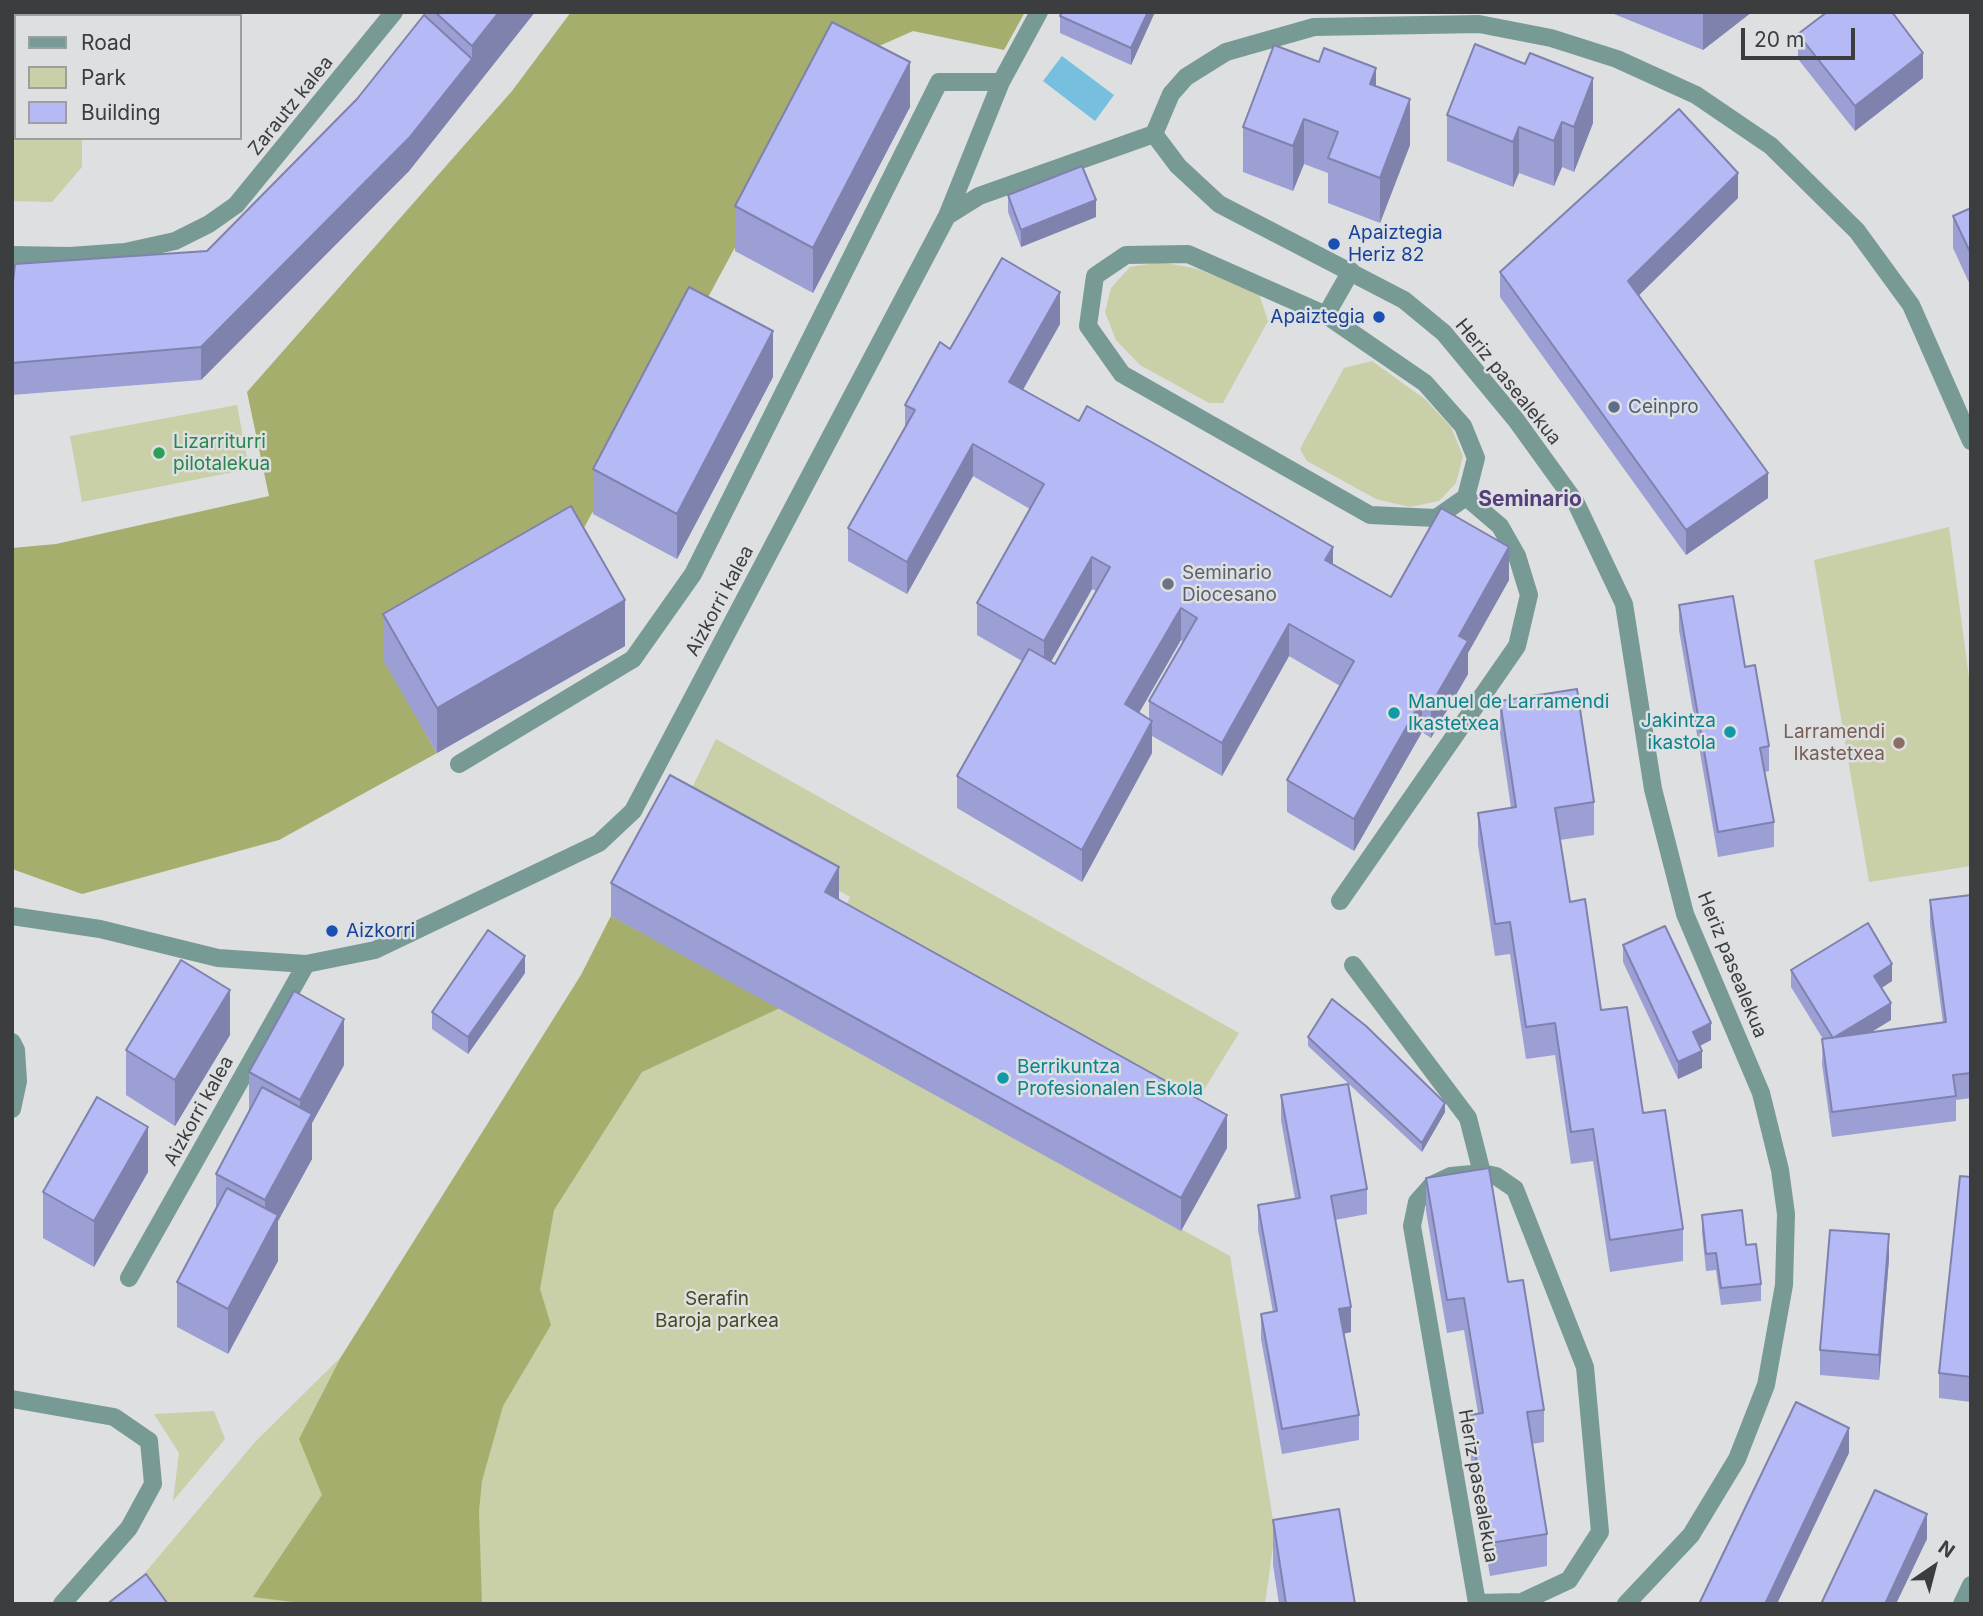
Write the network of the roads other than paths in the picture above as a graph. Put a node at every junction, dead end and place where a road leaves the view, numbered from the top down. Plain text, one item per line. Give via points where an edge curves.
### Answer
1 (394, 12) edge
2 (1040, 12) edge
3 (1482, 18) edge
4 (1001, 82) junction
5 (1154, 134) junction
6 (947, 216) junction
7 (12, 255) edge
8 (1351, 271) junction
9 (1326, 315) junction
10 (1971, 441) edge
11 (1466, 497) junction
12 (459, 764) dead end
13 (1340, 901) dead end
14 (12, 915) edge
15 (306, 964) junction
16 (1353, 965) dead end
17 (12, 1042) edge
18 (12, 1109) edge
19 (1482, 1173) junction
20 (129, 1278) dead end
21 (12, 1399) edge
22 (1971, 1584) edge
23 (62, 1604) edge
24 (1477, 1604) edge
25 (1626, 1604) edge
26 (1962, 1604) edge

1 - 7 street, Zarautz kalea via 236,205 209,224 175,242 124,252
2 - 4 street, Aizkorri kalea
3 - 5 street via 1314,27 1226,52 1186,77 1171,94
3 - 10 street via 1617,60 1696,95 1771,146 1857,231 1911,305
4 - 6 street, Aizkorri kalea
4 - 12 street, Aizkorri kalea via 939,82 693,574 633,659
5 - 6 street via 979,195
5 - 8 street, Heriz pasealekua via 1178,166 1219,204
6 - 15 street, Aizkorri kalea via 633,811 599,843 375,950
8 - 9 street
8 - 25 street, Heriz pasealekua via 1404,300 1444,333 1516,420 1576,503 1624,604 1653,789 1685,914 1762,1093 1780,1170 1786,1214 1784,1285 1766,1385 1737,1459 1691,1535
9 - 11 street via 1425,383 1463,426 1476,458
9 - 11 street via 1188,254 1126,254 1095,276 1088,326 1122,374 1370,515 1436,518
11 - 13 street via 1500,526 1517,556 1529,595 1517,646
14 - 15 street, Aizkorri kalea via 100,929 218,958
15 - 20 street, Aizkorri kalea
16 - 19 street via 1468,1118
17 - 18 street via 18,1081
19 - 24 street, Heriz pasealekua via 1451,1176 1432,1185 1417,1202 1412,1226
19 - 24 street, Heriz pasealekua via 1515,1189 1585,1367 1600,1532 1569,1580 1522,1602
21 - 23 street via 114,1417 149,1441 153,1484 129,1528
22 - 26 street

